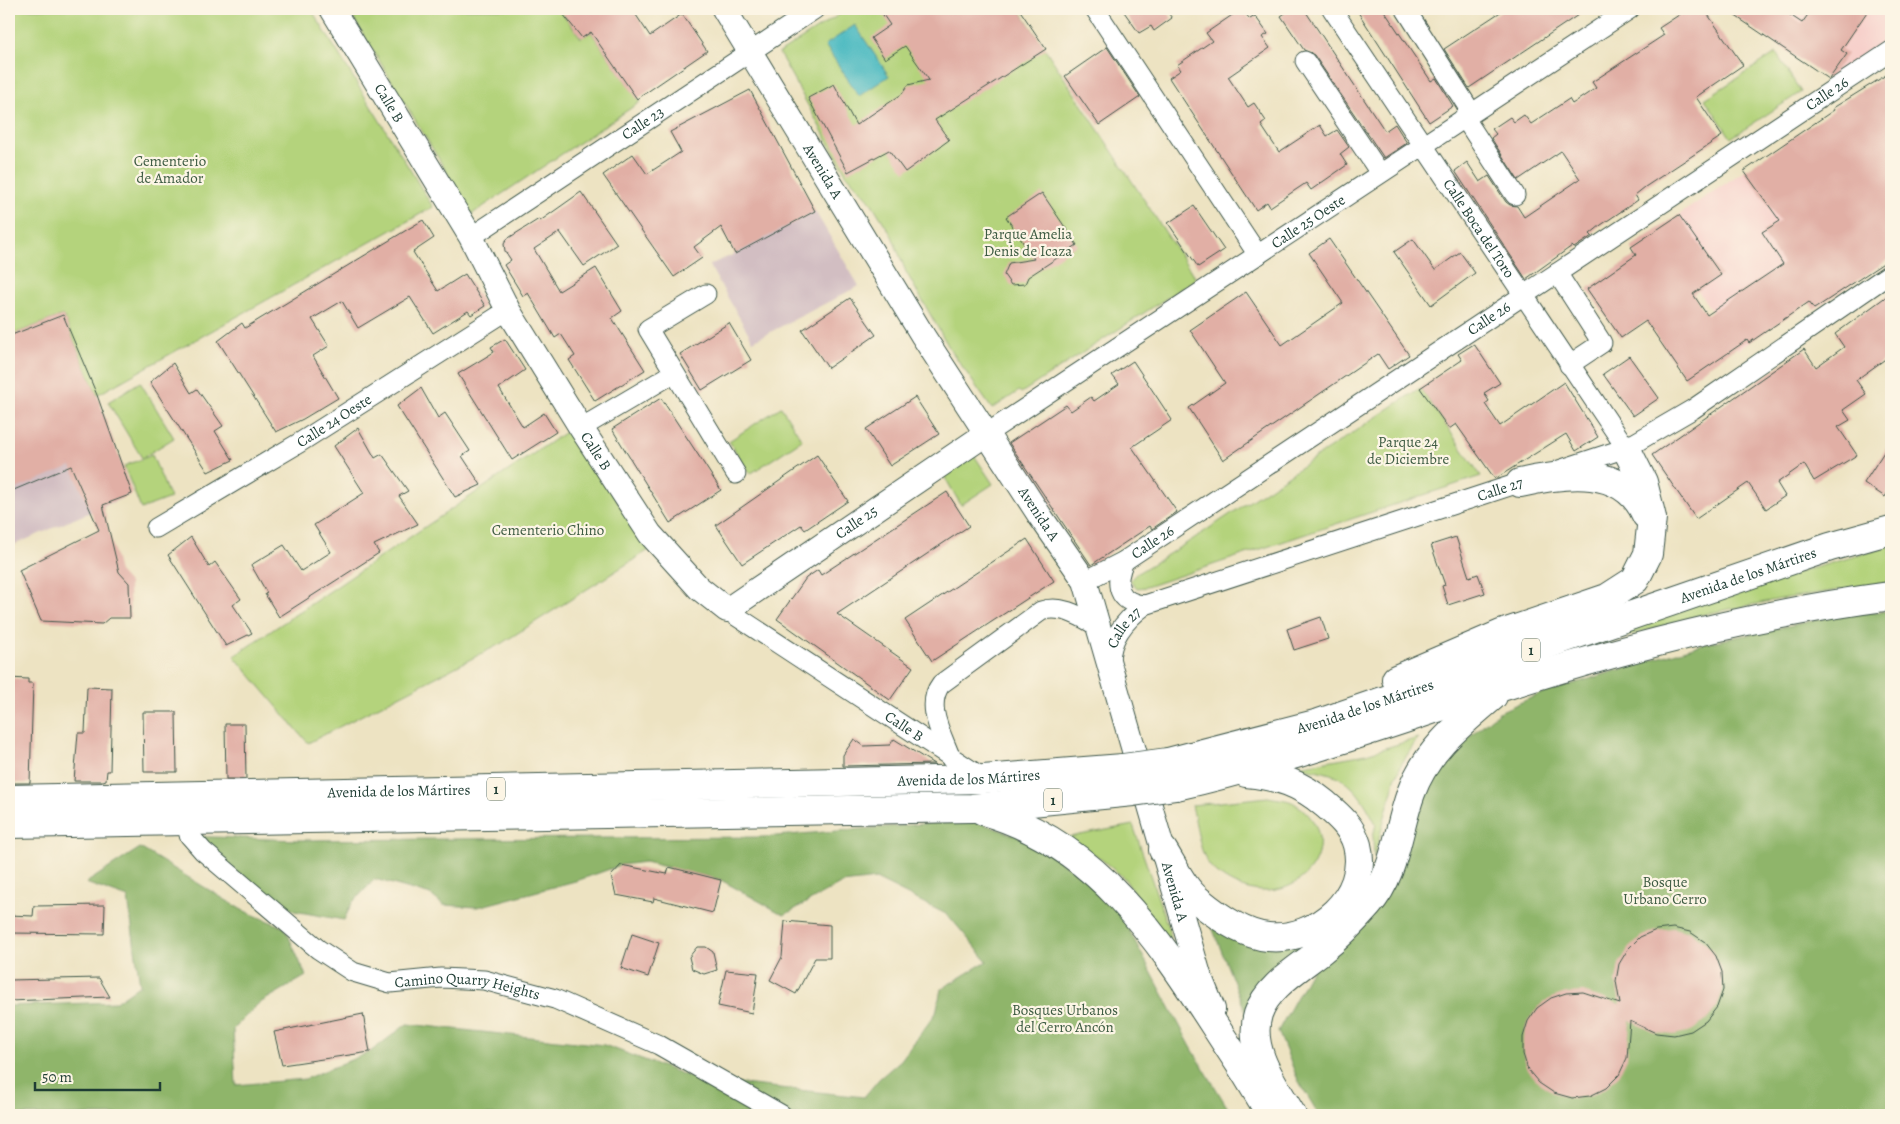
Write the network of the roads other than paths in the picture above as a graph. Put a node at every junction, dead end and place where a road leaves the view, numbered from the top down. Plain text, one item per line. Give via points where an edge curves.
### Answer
1 (332, 9) edge
2 (724, 9) edge
3 (815, 9) edge
4 (1095, 9) edge
5 (1332, 9) edge
6 (1408, 9) edge
7 (1630, 9) edge
8 (752, 51) junction
9 (1891, 52) edge
10 (1305, 61) dead end
11 (1468, 114) junction
12 (1422, 144) junction
13 (1380, 173) junction
14 (1515, 195) dead end
15 (471, 237) junction
16 (1258, 255) junction
17 (1557, 273) junction
18 (1891, 273) edge
19 (706, 294) dead end
20 (1524, 296) junction
21 (508, 310) junction
22 (1570, 365) junction
23 (674, 373) junction
24 (581, 428) junction
25 (986, 434) junction
26 (1626, 448) junction
27 (736, 474) dead end
28 (1520, 482) junction
29 (156, 528) dead end
30 (1891, 530) edge
31 (1651, 532) junction
32 (1124, 561) junction
33 (1085, 581) junction
34 (1891, 596) edge
35 (1145, 605) junction
36 (727, 610) junction
37 (1099, 627) junction
38 (1110, 670) junction
39 (1506, 686) junction
40 (1319, 723) junction
41 (951, 759) junction
42 (1235, 772) junction
43 (1172, 774) junction
44 (984, 779) junction
45 (1128, 780) junction
46 (9, 799) edge
47 (972, 808) junction
48 (188, 822) junction
49 (9, 824) edge
50 (1164, 850) junction
51 (1243, 1070) junction
52 (782, 1115) edge
53 (1271, 1115) edge
54 (1292, 1115) edge

1 - 15 street, Calle B
2 - 8 street, Avenida A
3 - 8 street, Calle 23
4 - 16 street
5 - 12 street, Calle Boca del Toro
6 - 11 street
7 - 11 street, Calle 25 Oeste
8 - 15 street, Calle 23
8 - 25 street, Avenida A via 923,336
9 - 17 street, Calle 26
10 - 13 street
11 - 12 street, Calle 25 Oeste
11 - 14 street
12 - 13 street, Calle 25 Oeste
12 - 20 street, Calle Boca del Toro
13 - 16 street, Calle 25 Oeste
15 - 21 street, Calle B
16 - 25 street, Calle 25 Oeste
17 - 20 street, Calle 26
17 - 22 street via 1602,343
18 - 26 street, Calle 27 via 1693,409
19 - 23 street via 648,329
20 - 22 street, Calle Boca del Toro
20 - 32 street, Calle 26
21 - 24 street, Calle B
21 - 29 street, Calle 24 Oeste via 300,443
22 - 26 street, Calle Boca del Toro
23 - 24 street
23 - 27 street
24 - 36 street, Calle B via 650,534 699,588
25 - 33 street, Avenida A
25 - 36 street, Calle 25
26 - 28 street, Calle 27
26 - 31 main road via 1648,496
28 - 31 main road via 1575,475 1597,476 1615,482 1636,498 1645,512
28 - 35 street, Calle 27
30 - 40 main road, Avenida de los Mártires / 1 via 1830,547
31 - 40 main road via 1648,554 1640,573 1628,587 1501,634 1386,683
32 - 33 street, Calle 26
32 - 35 street via 1118,582 1120,592 1136,604
33 - 37 street, Avenida A
34 - 39 main road, Avenida de los Mártires / 1 via 1753,619
35 - 38 street, Calle 27 via 1120,628 1113,643
36 - 41 street, Calle B
37 - 38 street, Avenida A
37 - 41 street via 1075,613 1050,608 940,684 935,691 935,715
38 - 50 street, Avenida A
39 - 42 main road, Avenida de los Mártires / 1 via 1332,744
39 - 54 main road via 1452,731 1431,755 1411,792 1390,870 1367,907 1270,994 1258,1014 1256,1041 1265,1067
40 - 43 main road, Avenida de los Mártires / 1
41 - 44 street, Calle B
42 - 43 main road, Avenida de los Mártires / 1
42 - 50 main road via 1271,775 1297,784 1342,818 1359,856 1356,880 1342,906 1307,930 1267,937 1251,932 1197,899 1185,886
43 - 45 main road, Avenida de los Mártires / 1, bridge
44 - 45 main road, Avenida de los Mártires / 1
44 - 46 main road, Avenida de los Mártires / 1
45 - 47 main road, Avenida de los Mártires / 1
47 - 48 main road, Avenida de los Mártires / 1
47 - 51 main road via 1029,827 1086,864 1147,929
48 - 49 main road, Avenida de los Mártires / 1
48 - 52 street, Camino Quarry Heights via 189,835 203,851 318,949 353,972 390,983 441,978 484,980 555,999 659,1045
50 - 51 street, Avenida A via 1199,975
51 - 53 main road

